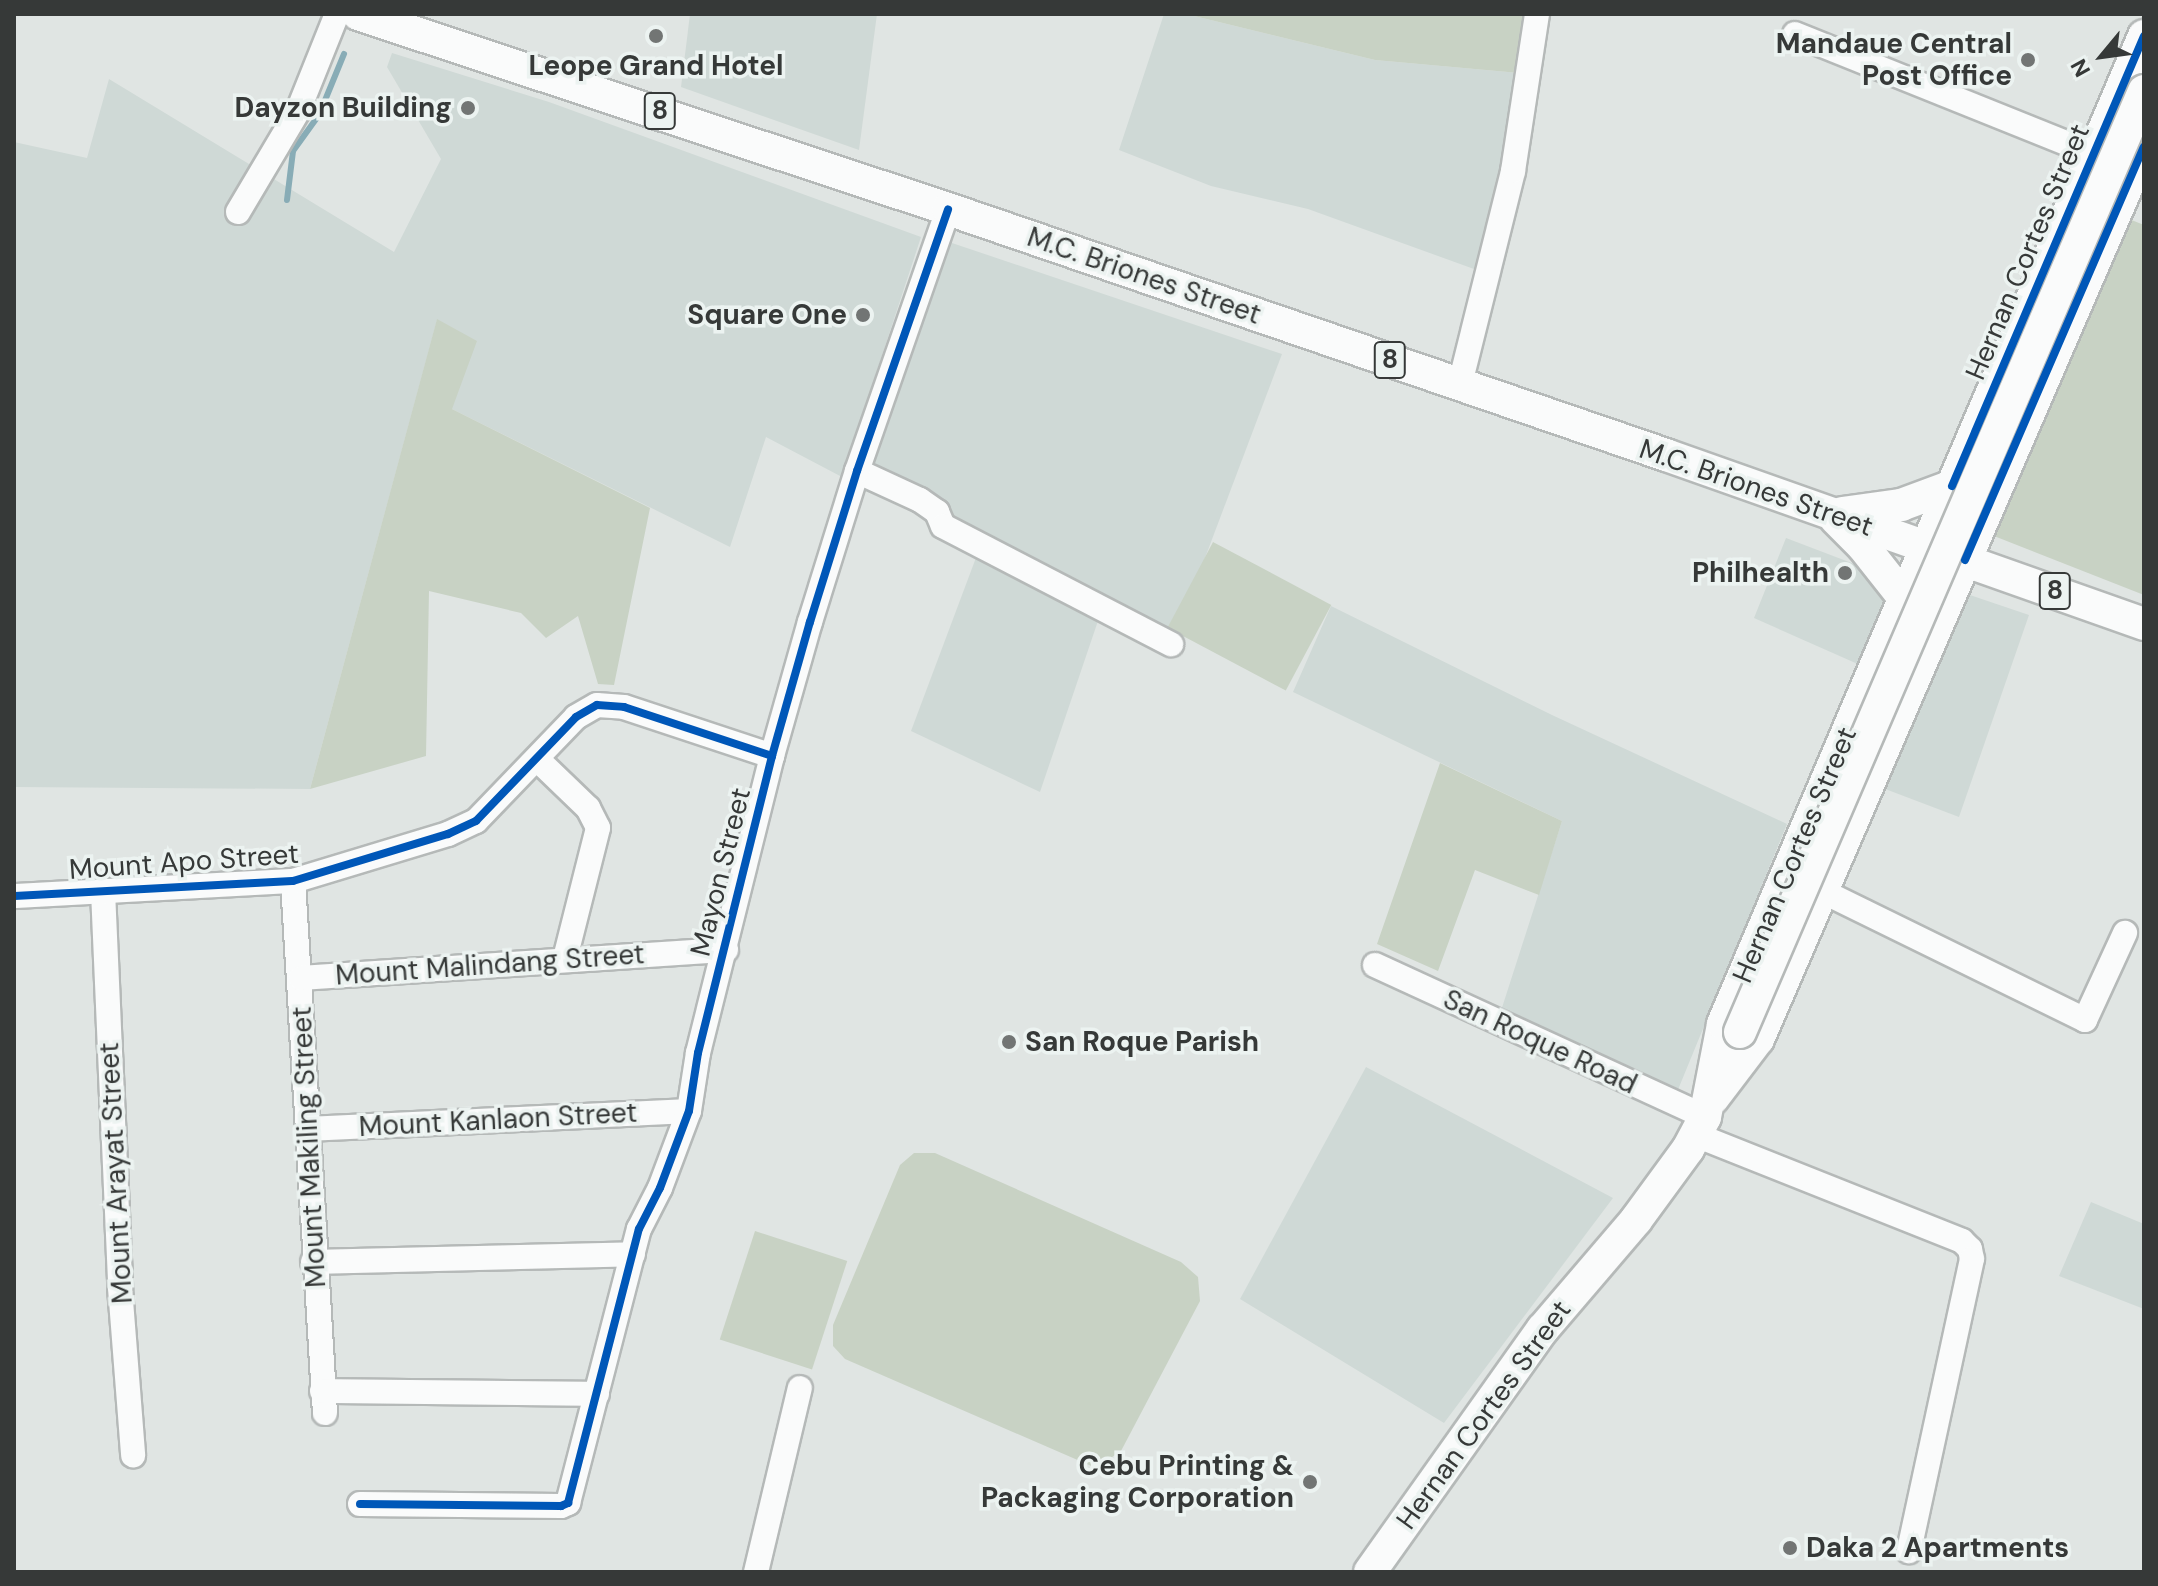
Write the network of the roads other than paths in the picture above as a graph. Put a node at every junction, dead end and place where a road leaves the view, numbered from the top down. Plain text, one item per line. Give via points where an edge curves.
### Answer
1 (337, 14) edge
2 (358, 14) edge
3 (1537, 14) edge
4 (1795, 34) dead end
5 (2144, 36) edge
6 (2144, 91) edge
7 (2144, 147) edge
8 (2094, 154) junction
9 (948, 209) junction
10 (238, 212) dead end
11 (1460, 384) junction
12 (857, 471) junction
13 (1952, 486) junction
14 (1831, 514) junction
15 (1926, 547) junction
16 (1965, 560) junction
17 (1904, 598) junction
18 (2144, 624) edge
19 (1171, 644) dead end
20 (772, 756) junction
21 (537, 759) junction
22 (293, 881) junction
23 (103, 891) junction
24 (1822, 891) junction
25 (14, 896) edge
26 (2125, 933) dead end
27 (726, 950) junction
28 (565, 958) junction
29 (1375, 965) dead end
30 (301, 978) junction
31 (689, 1111) junction
32 (1703, 1119) junction
33 (308, 1129) junction
34 (633, 1254) junction
35 (313, 1262) junction
36 (800, 1388) dead end
37 (597, 1394) junction
38 (133, 1455) dead end
39 (360, 1504) dead end
40 (1909, 1551) dead end
41 (756, 1572) edge
42 (1370, 1572) edge

1 - 10 street via 298,111
2 - 9 main road, M.C. Briones Street / 8
3 - 11 street via 1513,171
4 - 8 street
5 - 8 main road, Hernan Cortes Street
6 - 32 main road, Hernan Cortes Street, bridge
7 - 16 main road, Hernan Cortes Street
8 - 13 main road, Hernan Cortes Street
9 - 11 main road, M.C. Briones Street / 8
9 - 12 street, Mayon Street
11 - 14 main road, M.C. Briones Street / 8
12 - 19 street via 920,500 937,512 943,526
12 - 20 street, Mayon Street
13 - 14 main road via 1901,505
13 - 15 main road, Hernan Cortes Street
14 - 15 main road, M.C. Briones Street / 8
14 - 17 main road
15 - 16 main road, 8
15 - 17 main road, Hernan Cortes Street
16 - 18 main road, 8
16 - 24 main road, Hernan Cortes Street
17 - 32 main road, Hernan Cortes Street via 1723,1024
20 - 21 street, Mount Apo Street via 624,707 597,705 576,717
20 - 27 street, Mayon Street
21 - 22 street, Mount Apo Street via 476,821
21 - 28 street via 588,808 598,828
22 - 23 street, Mount Apo Street
22 - 30 street, Mount Makiling Street
23 - 25 street, Mount Apo Street
23 - 38 street, Mount Arayat Street via 120,1288
24 - 26 street via 2085,1020
24 - 32 main road, Hernan Cortes Street via 1758,1039
27 - 28 street, Mount Malindang Street
27 - 31 street, Mayon Street via 698,1053
28 - 30 street, Mount Malindang Street
29 - 32 street, San Roque Road
30 - 33 street, Mount Makiling Street
31 - 33 street, Mount Kanlaon Street
31 - 34 street, Mayon Street
32 - 40 street, San Roque Road via 1970,1249
32 - 42 main road, Hernan Cortes Street via 1636,1220 1543,1329
33 - 35 street, Mount Makiling Street
34 - 35 street
34 - 37 street, Mayon Street
35 - 37 street, Mount Makiling Street via 324,1402
36 - 41 street
37 - 39 street, Mayon Street via 568,1503

